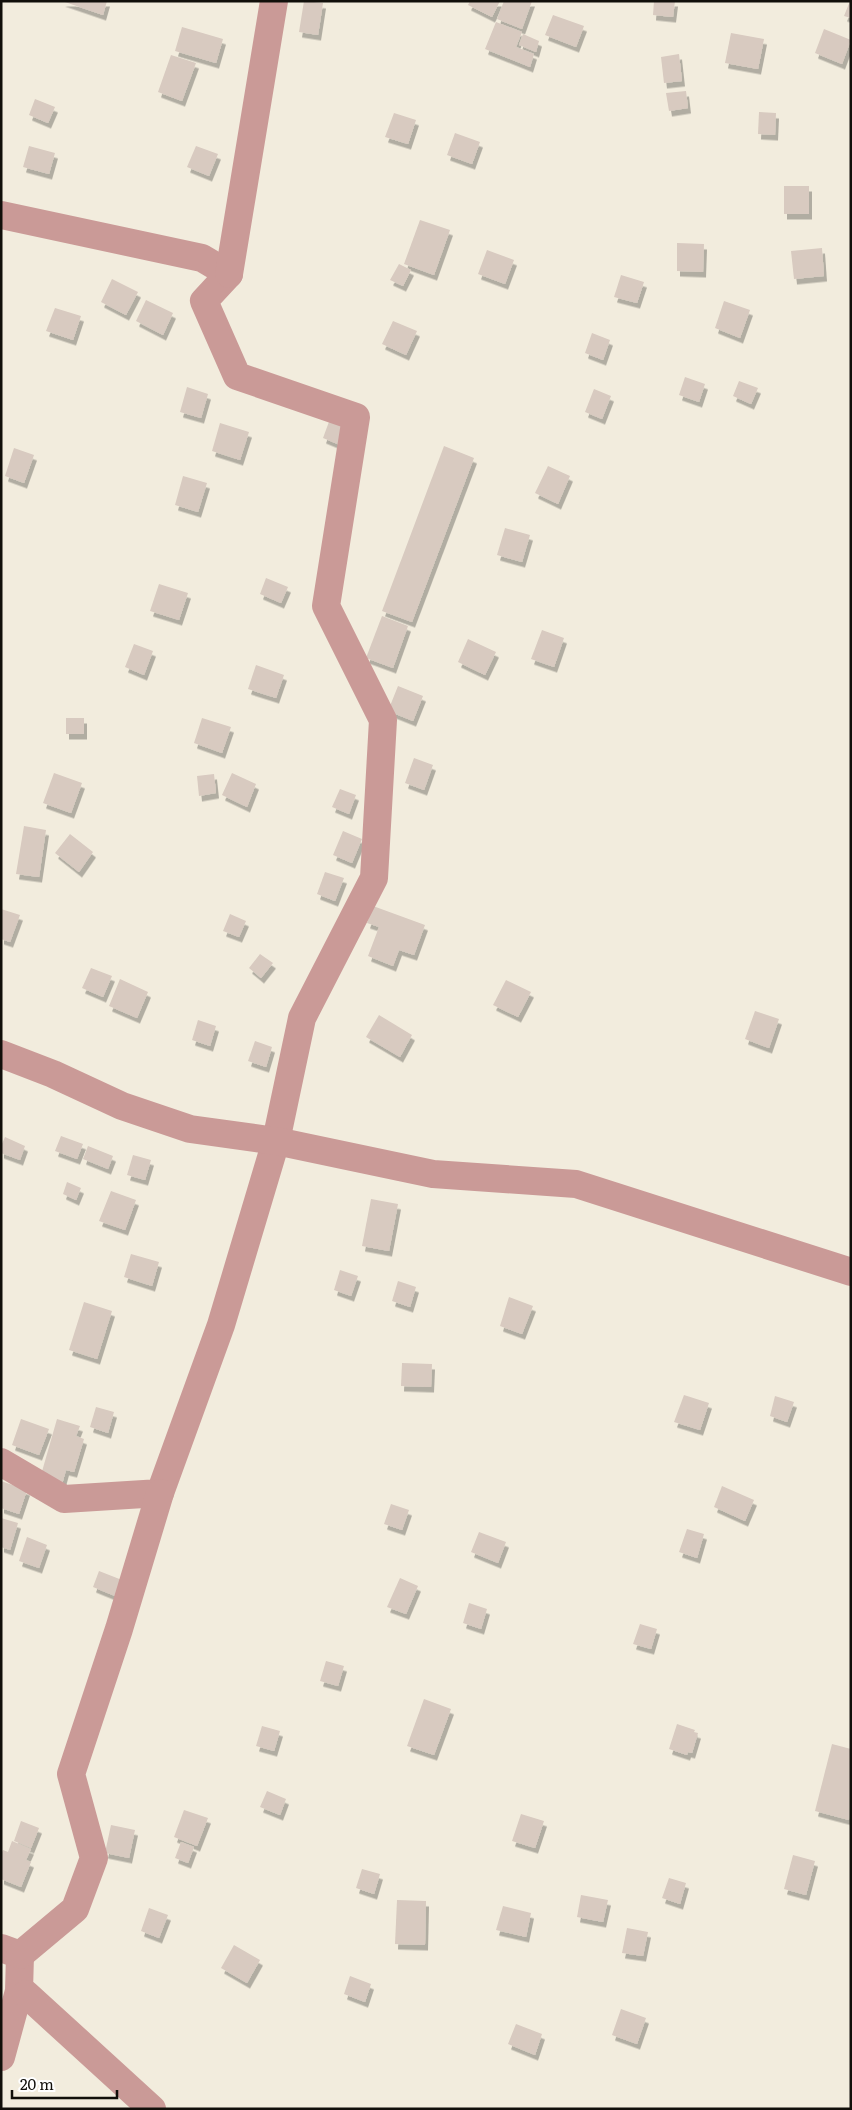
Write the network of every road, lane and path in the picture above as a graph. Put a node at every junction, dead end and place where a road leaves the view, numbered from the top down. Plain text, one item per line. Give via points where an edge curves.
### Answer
1 (274, 1) edge
2 (1, 215) edge
3 (229, 274) junction
4 (1, 1054) edge
5 (276, 1140) junction
6 (851, 1272) edge
7 (1, 1462) edge
8 (160, 1493) junction
9 (11, 1951) edge
10 (26, 1994) dead end
11 (1, 2057) edge
12 (152, 2109) edge

1 - 3 street
2 - 3 street via 202,258
3 - 5 street via 204,301 237,376 356,418 326,606 383,720 374,878 302,1018
4 - 5 street via 122,1106 190,1129
5 - 6 street via 433,1174 576,1184
5 - 8 street via 221,1325
7 - 8 street via 64,1499
8 - 9 street via 120,1629 71,1774 94,1858 76,1909
9 - 11 street via 19,1991
10 - 12 street

